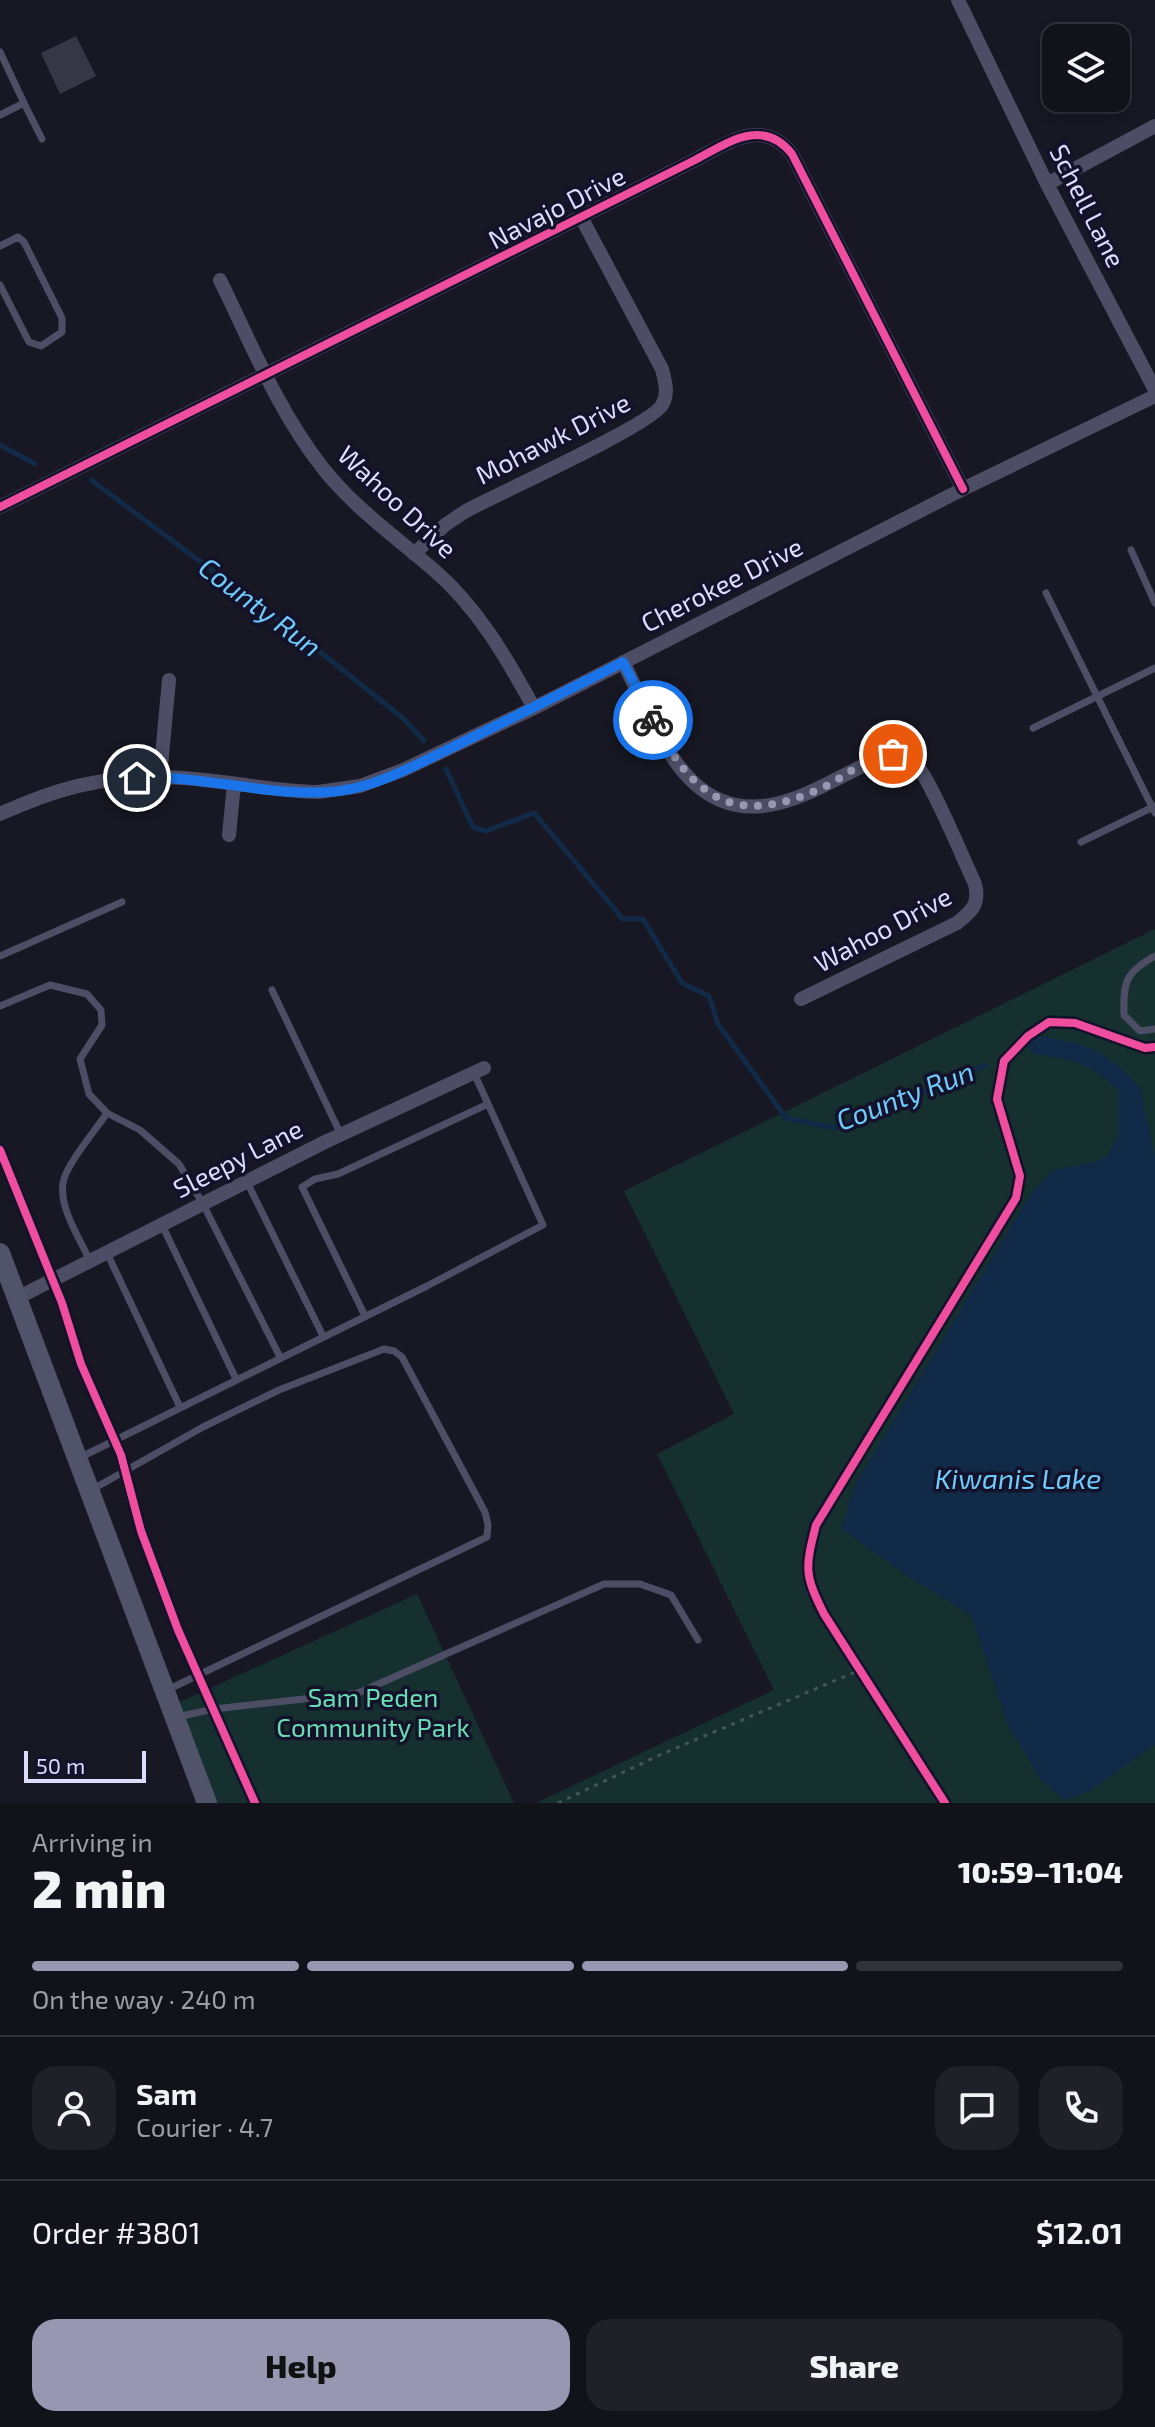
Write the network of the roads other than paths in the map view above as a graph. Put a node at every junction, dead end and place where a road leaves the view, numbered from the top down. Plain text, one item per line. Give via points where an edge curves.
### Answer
1 (958, 0) edge
2 (0, 52) edge
3 (24, 103) junction
4 (0, 115) edge
5 (1155, 126) edge
6 (42, 139) dead end
7 (1047, 184) junction
8 (581, 217) junction
9 (0, 246) edge
10 (220, 280) dead end
11 (0, 285) edge
12 (267, 375) junction
13 (1155, 393) edge
14 (963, 489) junction
15 (0, 507) edge
16 (1131, 550) dead end
17 (414, 554) junction
18 (1046, 593) dead end
19 (1155, 603) edge
20 (623, 662) junction
21 (1155, 668) edge
22 (169, 680) dead end
23 (1098, 698) junction
24 (534, 708) junction
25 (1033, 728) dead end
26 (160, 777) junction
27 (234, 784) junction
28 (1154, 809) edge
29 (0, 814) edge
30 (229, 835) dead end
31 (1081, 842) dead end
32 (122, 902) dead end
33 (0, 956) edge
34 (1155, 956) edge
35 (272, 990) dead end
36 (801, 999) dead end
37 (0, 1006) edge
38 (1155, 1029) edge
39 (479, 1071) joint
40 (488, 1104) junction
41 (107, 1113) junction
42 (341, 1135) junction
43 (247, 1182) junction
44 (203, 1204) junction
45 (162, 1225) junction
46 (0, 1253) edge
47 (107, 1253) junction
48 (90, 1261) junction
49 (13, 1299) junction
50 (365, 1316) junction
51 (323, 1336) junction
52 (280, 1357) junction
53 (236, 1379) junction
54 (180, 1407) junction
55 (77, 1458) junction
56 (90, 1491) junction
57 (698, 1640) dead end
58 (165, 1691) junction
59 (175, 1718) junction
60 (207, 1803) edge

1 - 7 street, Schell Lane
2 - 3 lane
3 - 4 lane
3 - 6 lane
5 - 7 street
7 - 13 street, Schell Lane
8 - 12 street, Navajo Drive
8 - 14 street, Navajo Drive via 743,137 770,135 783,143
8 - 17 street, Mohawk Drive via 662,369 664,404 607,440 466,511
9 - 11 lane via 18,237 24,242 62,318 62,332 41,346 29,342
10 - 12 street, Wahoo Drive
12 - 15 street, Navajo Drive
12 - 17 street, Wahoo Drive via 324,469
13 - 14 street, Cherokee Drive
14 - 20 street, Cherokee Drive
16 - 19 lane
17 - 24 street, Wahoo Drive via 488,630
18 - 23 lane
20 - 24 street, Cherokee Drive
20 - 36 street, Wahoo Drive via 683,771 724,801 759,806 794,799 867,761 893,754 912,760 925,777 975,884 975,907 957,923
21 - 23 lane
22 - 26 street
23 - 25 lane
23 - 28 lane
24 - 27 street, Cherokee Drive via 360,786 296,792
26 - 27 street, Cherokee Drive
26 - 29 street, Cherokee Drive via 69,787
27 - 30 street
28 - 31 lane
32 - 33 lane
34 - 38 lane via 1140,964 1123,985 1123,1000 1124,1015 1140,1031
35 - 42 lane
37 - 41 lane via 50,985 87,994 101,1010 102,1025 80,1059 89,1094
39 - 40 lane
39 - 42 street, Sleepy Lane
40 - 50 lane via 543,1225
40 - 50 lane via 302,1187
41 - 44 lane via 140,1130 179,1164
41 - 48 lane via 63,1182 65,1205
42 - 43 street, Sleepy Lane
43 - 44 street, Sleepy Lane
43 - 51 lane
44 - 45 street, Sleepy Lane
44 - 52 lane
45 - 47 street, Sleepy Lane
45 - 53 lane
46 - 49 main road
47 - 48 street, Sleepy Lane
47 - 54 lane
48 - 49 street, Sleepy Lane
49 - 55 main road
50 - 51 lane
51 - 52 lane
52 - 53 lane
53 - 54 lane
54 - 55 lane
55 - 56 main road
56 - 58 main road
56 - 58 lane via 279,1390 384,1349 402,1357 485,1512 487,1537
57 - 59 lane via 671,1595 640,1584 604,1584 358,1693
58 - 59 main road
59 - 60 main road

